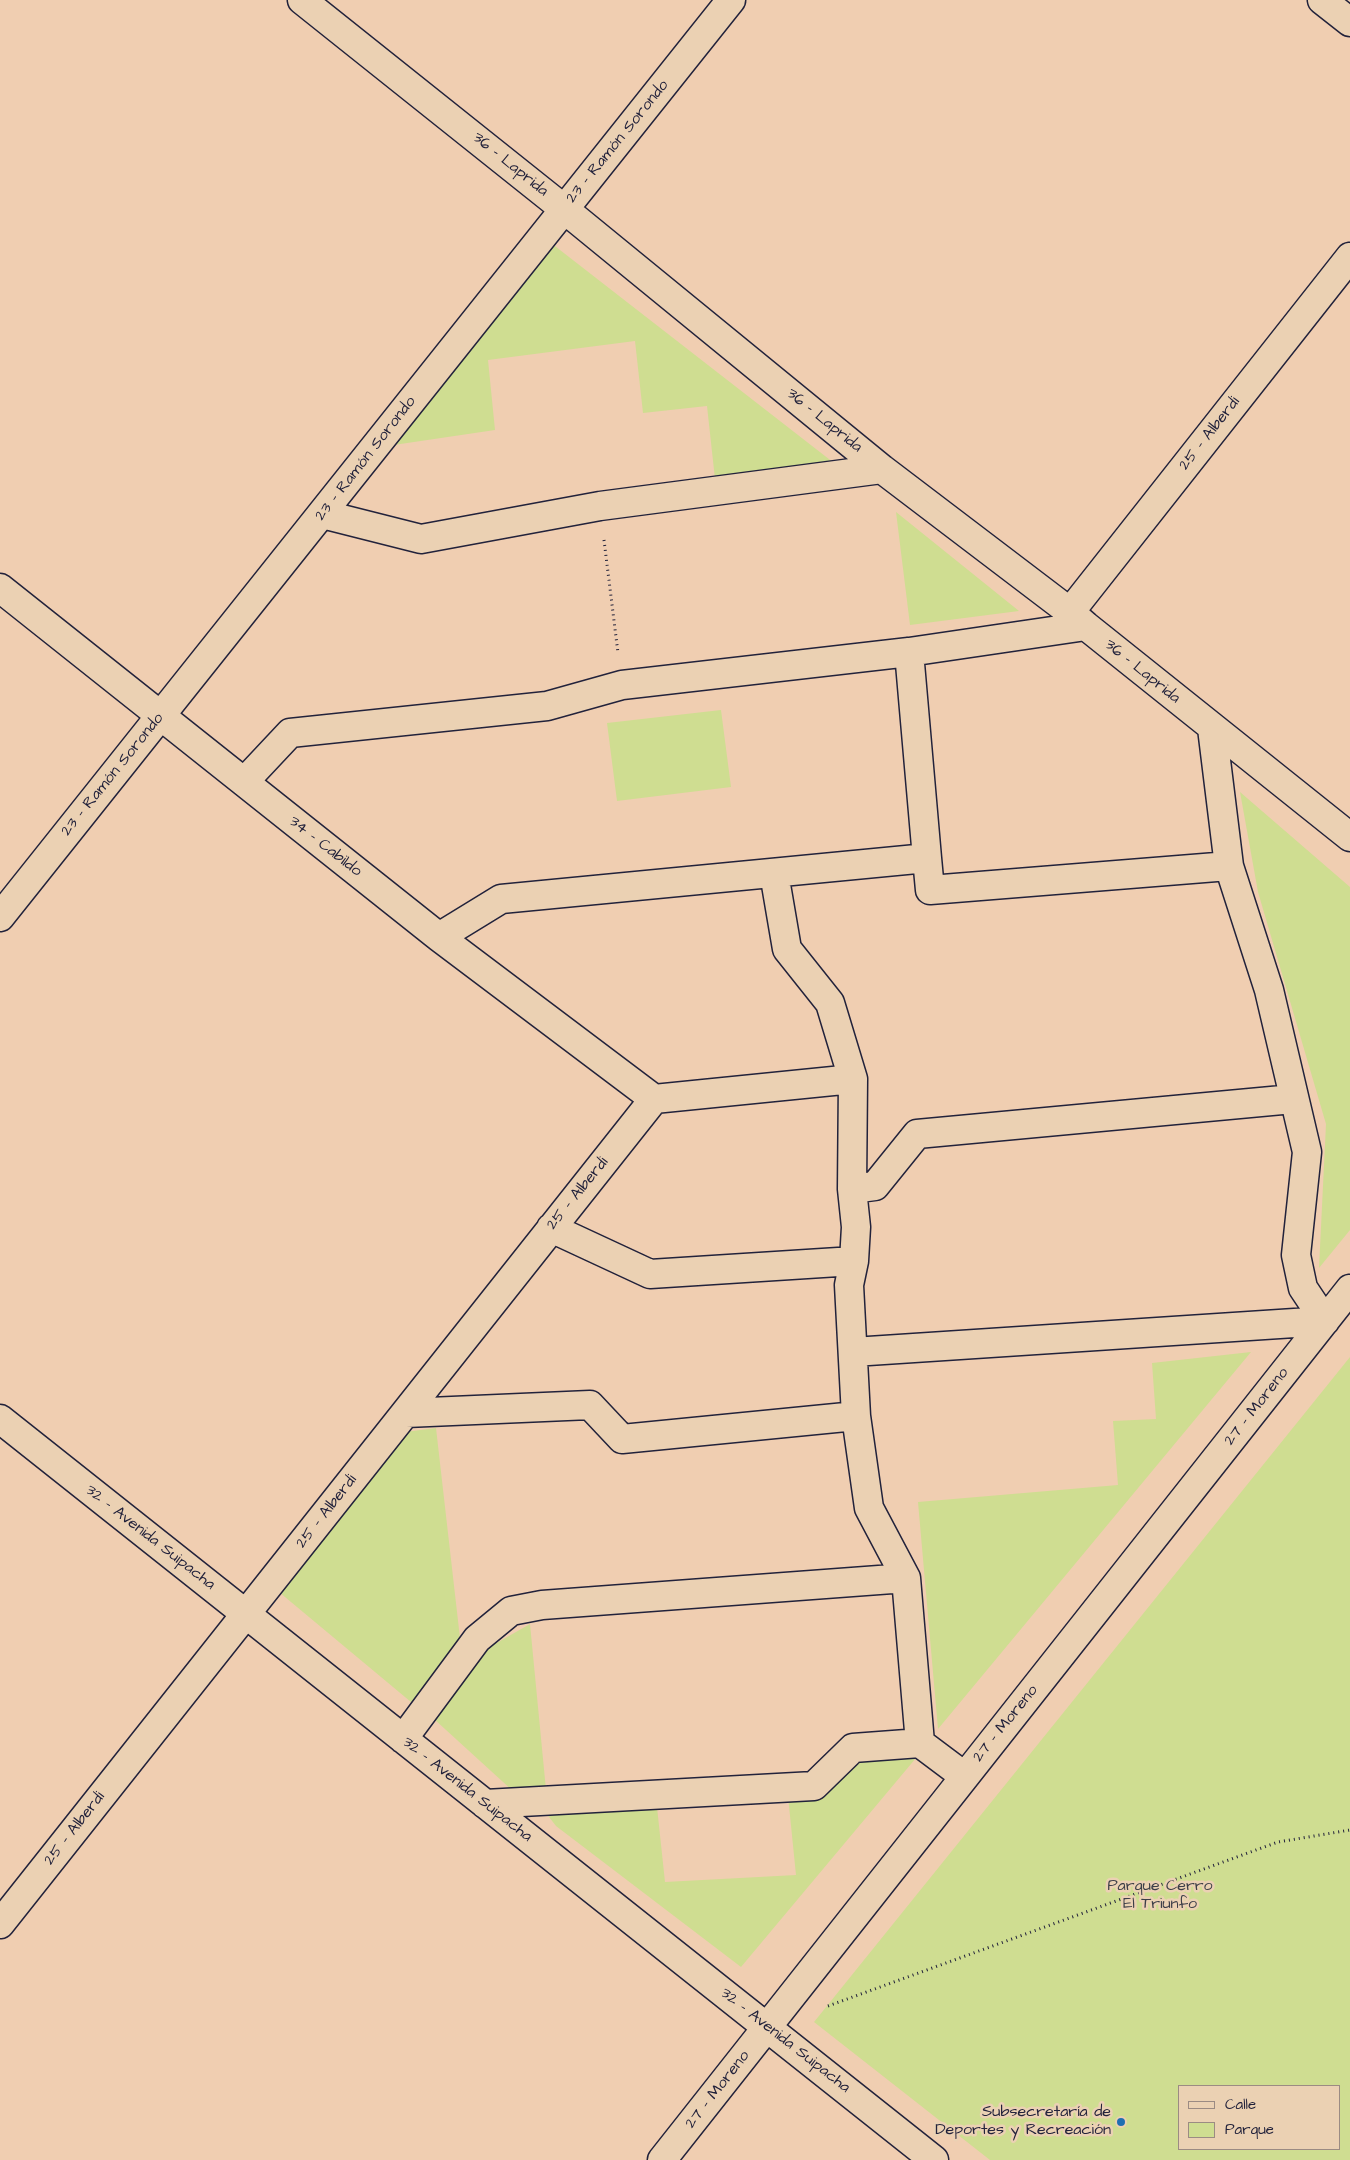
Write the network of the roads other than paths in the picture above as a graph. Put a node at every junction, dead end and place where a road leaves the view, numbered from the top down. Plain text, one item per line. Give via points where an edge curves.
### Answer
1 (302, 0) edge
2 (731, 0) edge
3 (1322, 0) edge
4 (1350, 22) edge
5 (564, 209) junction
6 (1350, 256) edge
7 (882, 469) junction
8 (322, 514) junction
9 (0, 588) edge
10 (1078, 619) junction
11 (909, 652) junction
12 (161, 716) junction
13 (1212, 728) junction
14 (244, 782) junction
15 (1350, 837) edge
16 (927, 858) junction
17 (1229, 866) junction
18 (774, 873) junction
19 (0, 917) edge
20 (440, 937) junction
21 (853, 1080) junction
22 (1293, 1098) junction
23 (654, 1099) junction
24 (852, 1189) junction
25 (551, 1228) junction
26 (854, 1260) junction
27 (1350, 1289) edge
28 (1325, 1321) junction
29 (853, 1352) junction
30 (406, 1413) junction
31 (856, 1416) junction
32 (0, 1420) edge
33 (906, 1578) junction
34 (246, 1614) junction
35 (403, 1739) junction
36 (920, 1743) junction
37 (964, 1776) junction
38 (485, 1804) junction
39 (0, 1924) edge
40 (767, 2028) junction
41 (662, 2160) edge
42 (934, 2160) edge

1 - 5 street, 36 - Laprida
2 - 5 street, 23 - Ramón Sorondo
3 - 4 street
5 - 7 street, 36 - Laprida
5 - 8 street, 23 - Ramón Sorondo
6 - 10 street, 25 - Alberdi
7 - 8 street via 600,506 421,538
7 - 10 street, 36 - Laprida
8 - 12 street, 23 - Ramón Sorondo
9 - 12 street, 34 - Cabildo
10 - 11 street
10 - 13 street, 36 - Laprida
11 - 14 street via 622,686 547,706 290,733
11 - 16 street
12 - 14 street, 34 - Cabildo
12 - 19 street, 23 - Ramón Sorondo
13 - 15 street, 36 - Laprida
13 - 17 street
14 - 20 street, 34 - Cabildo
16 - 17 street via 930,890
16 - 18 street
17 - 22 street via 1269,990
18 - 20 street via 501,899
18 - 21 street via 787,949 830,1003
20 - 23 street, 34 - Cabildo
21 - 23 street
21 - 24 street
22 - 24 street via 917,1134 875,1186
22 - 28 street via 1307,1152 1296,1254 1303,1288
23 - 25 street, 25 - Alberdi
24 - 26 street via 856,1227
25 - 26 street via 650,1274
25 - 30 street, 25 - Alberdi
26 - 29 street via 849,1285
27 - 28 street, 27 - Moreno
28 - 29 street
28 - 37 street, 27 - Moreno
29 - 31 street
30 - 31 street via 590,1405 622,1439
30 - 34 street, 25 - Alberdi
31 - 33 street via 869,1508
32 - 34 street, 32 - Avenida Suipacha
33 - 35 street via 542,1604 512,1611 477,1639
33 - 36 street
34 - 35 street, 32 - Avenida Suipacha
34 - 39 street, 25 - Alberdi
35 - 38 street, 32 - Avenida Suipacha
36 - 37 street
36 - 38 street via 853,1748 814,1786
37 - 40 street, 27 - Moreno
38 - 40 street, 32 - Avenida Suipacha
40 - 41 street, 27 - Moreno
40 - 42 street, 32 - Avenida Suipacha

